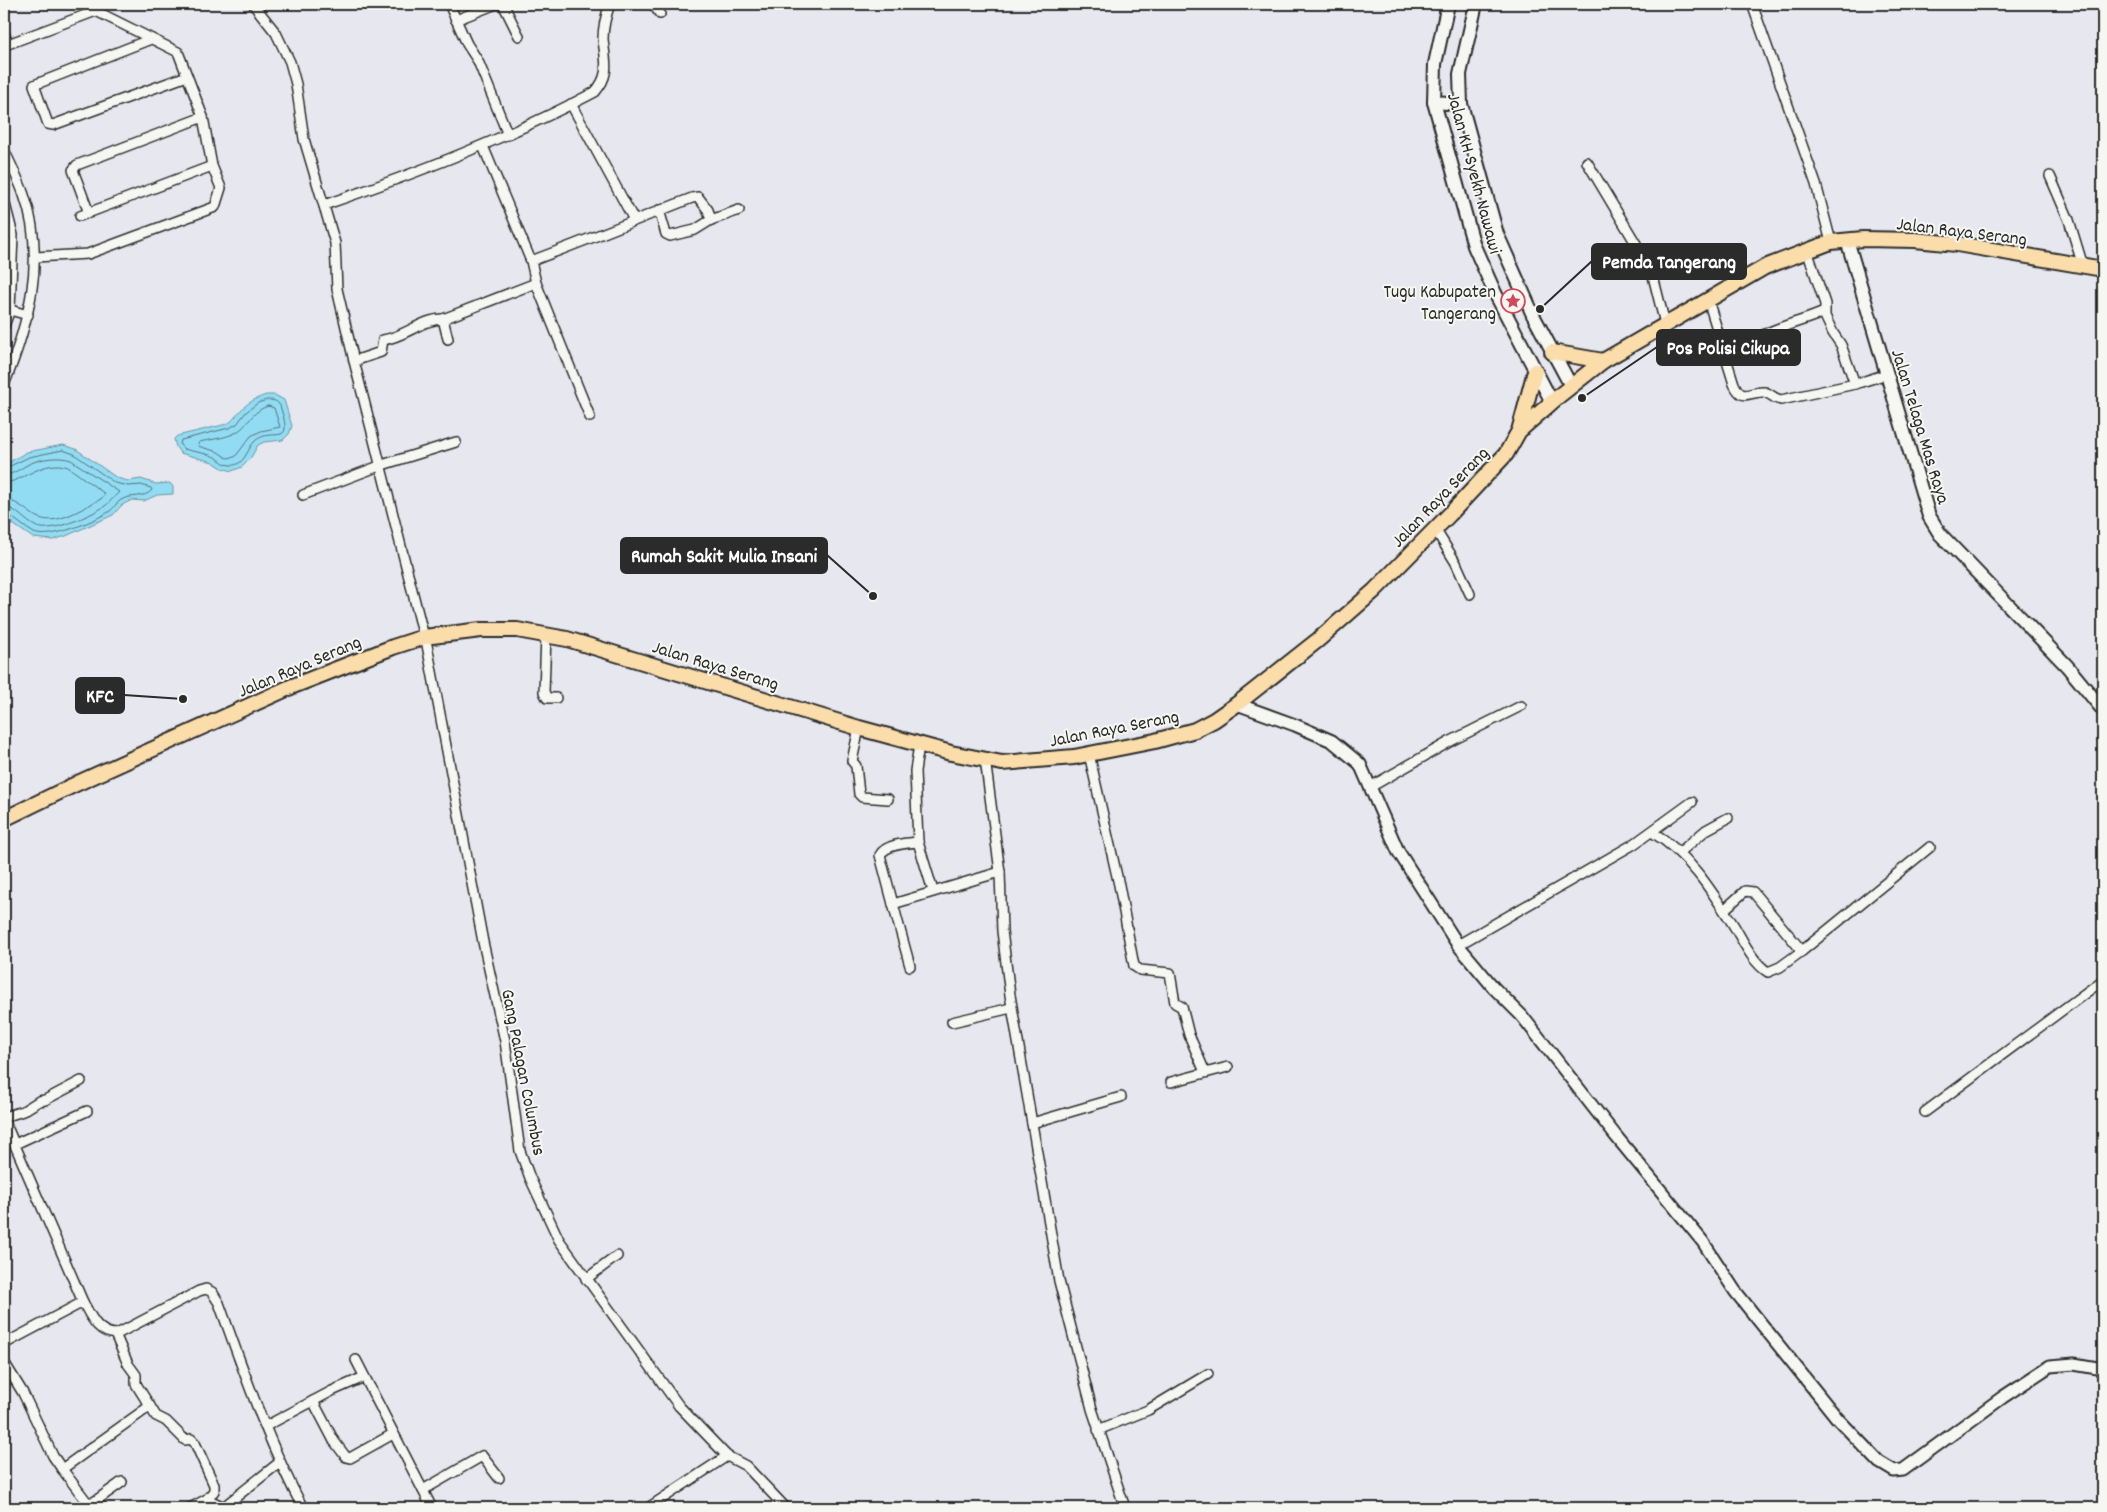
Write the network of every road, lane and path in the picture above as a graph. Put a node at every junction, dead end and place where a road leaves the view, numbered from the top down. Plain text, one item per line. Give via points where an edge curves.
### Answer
1 (253, 4) edge
2 (449, 4) edge
3 (496, 4) edge
4 (504, 4) edge
5 (610, 4) edge
6 (653, 4) edge
7 (1448, 4) edge
8 (1476, 4) edge
9 (1752, 4) edge
10 (94, 8) edge
11 (660, 14) dead end
12 (456, 20) junction
13 (4, 33) edge
14 (519, 36) dead end
15 (151, 39) junction
16 (187, 76) junction
17 (1434, 102) junction
18 (571, 104) junction
19 (1461, 104) junction
20 (203, 117) junction
21 (508, 135) junction
22 (483, 146) junction
23 (4, 150) edge
24 (1587, 162) dead end
25 (212, 166) junction
26 (2050, 176) dead end
27 (4, 200) edge
28 (324, 205) junction
29 (659, 210) junction
30 (739, 210) dead end
31 (634, 220) junction
32 (711, 220) junction
33 (1847, 240) junction
34 (1831, 242) junction
35 (1807, 250) junction
36 (35, 257) junction
37 (531, 261) junction
38 (2083, 266) junction
39 (2103, 269) edge
40 (536, 283) junction
41 (1708, 300) junction
42 (10, 310) junction
43 (1824, 312) junction
44 (28, 315) junction
45 (442, 319) junction
46 (1666, 324) junction
47 (4, 326) edge
48 (1763, 335) dead end
49 (448, 339) dead end
50 (1552, 352) junction
51 (1603, 360) junction
52 (354, 361) junction
53 (1535, 372) junction
54 (1887, 374) junction
55 (1855, 384) junction
56 (4, 385) edge
57 (1571, 386) junction
58 (1552, 402) junction
59 (590, 417) dead end
60 (1519, 431) junction
61 (456, 442) dead end
62 (382, 465) junction
63 (303, 496) dead end
64 (1435, 529) junction
65 (1470, 594) dead end
66 (546, 635) junction
67 (426, 641) junction
68 (556, 698) dead end
69 (1237, 704) junction
70 (1521, 706) dead end
71 (2103, 710) edge
72 (859, 728) junction
73 (919, 745) junction
74 (1089, 754) junction
75 (985, 759) junction
76 (1372, 786) junction
77 (888, 800) dead end
78 (1692, 802) dead end
79 (36, 803) junction
80 (4, 810) edge
81 (1728, 818) dead end
82 (4, 819) edge
83 (1652, 832) junction
84 (918, 842) junction
85 (1930, 847) dead end
86 (1680, 852) junction
87 (1000, 872) junction
88 (933, 891) junction
89 (893, 904) junction
90 (1724, 910) junction
91 (1458, 945) junction
92 (1802, 951) junction
93 (910, 966) dead end
94 (2103, 980) edge
95 (1012, 1008) junction
96 (952, 1022) dead end
97 (1228, 1067) dead end
98 (1205, 1072) junction
99 (81, 1082) dead end
100 (1171, 1082) dead end
101 (1120, 1097) dead end
102 (87, 1111) dead end
103 (1925, 1112) dead end
104 (4, 1119) edge
105 (1032, 1123) junction
106 (15, 1144) junction
107 (617, 1256) dead end
108 (586, 1279) junction
109 (83, 1302) junction
110 (115, 1334) junction
111 (4, 1344) edge
112 (356, 1360) dead end
113 (4, 1362) edge
114 (2103, 1369) edge
115 (1208, 1374) dead end
116 (364, 1377) junction
117 (314, 1401) junction
118 (150, 1406) junction
119 (266, 1426) junction
120 (1098, 1430) junction
121 (392, 1434) junction
122 (727, 1456) junction
123 (280, 1462) junction
124 (62, 1470) junction
125 (499, 1478) dead end
126 (122, 1482) dead end
127 (423, 1490) junction
128 (207, 1499) junction
129 (190, 1508) edge
130 (303, 1508) edge
131 (432, 1508) edge
132 (648, 1508) edge
133 (786, 1508) edge
134 (1125, 1508) edge

1 - 28 street, Gang Palagan Columbus via 276,33 290,62 304,139
2 - 12 street
3 - 12 street
4 - 14 street
5 - 18 street via 603,37 606,58 604,81 595,92
6 - 11 street
7 - 17 main road, Jalan KH Syekh Nawawi via 1435,64
8 - 19 main road, Jalan KH Syekh Nawawi via 1460,74
9 - 34 street via 1816,184
10 - 13 street via 8,44
10 - 15 street
12 - 21 street via 478,61
15 - 16 street via 178,52
15 - 16 street via 34,85 48,124 53,125
16 - 20 street
17 - 19 main road
17 - 53 main road, Jalan KH Syekh Nawawi via 1474,246
18 - 21 street
18 - 31 street
19 - 50 main road, Jalan KH Syekh Nawawi via 1497,234
20 - 25 street
20 - 25 street via 77,165 73,170 84,214
21 - 22 street
22 - 28 street
22 - 37 street
23 - 36 street via 24,196
24 - 46 street via 1644,256
25 - 36 street via 221,188 215,207 88,254
26 - 38 street via 2069,220
27 - 42 street via 13,235
28 - 52 street, Gang Palagan Columbus via 335,244 337,289
29 - 31 street
29 - 32 street via 698,197
29 - 32 street via 666,234 670,236 695,230
30 - 32 street
31 - 37 street
33 - 34 highway, Jalan Raya Serang
33 - 38 highway, Jalan Raya Serang via 1940,242
33 - 54 main road, Jalan Telaga Mas Raya
34 - 35 highway, Jalan Raya Serang
35 - 41 highway, Jalan Raya Serang via 1765,267
35 - 43 street via 1825,304
36 - 44 street
37 - 40 street
38 - 39 highway, Jalan Raya Serang
40 - 45 street
40 - 59 street
41 - 46 highway, Jalan Raya Serang
41 - 55 street via 1738,392 1744,396 1763,392 1781,400
42 - 44 street
42 - 47 street
43 - 48 street
43 - 55 street via 1841,344
44 - 56 street
45 - 49 street
45 - 52 street via 429,320 420,327 383,340 380,352
46 - 51 highway, Jalan Raya Serang
50 - 51 highway
50 - 57 main road, Jalan KH Syekh Nawawi
51 - 57 highway, Jalan Raya Serang
52 - 62 street, Gang Palagan Columbus
53 - 58 main road, Jalan KH Syekh Nawawi
53 - 60 highway
54 - 55 street
54 - 71 main road, Jalan Telaga Mas Raya via 1929,516 1971,568 2022,617
57 - 58 highway, Jalan Raya Serang
58 - 60 highway, Jalan Raya Serang
60 - 64 highway, Jalan Raya Serang via 1506,454
61 - 62 street
62 - 63 street
62 - 67 street, Gang Palagan Columbus
64 - 65 street
64 - 69 highway, Jalan Raya Serang via 1374,591
66 - 67 highway, Jalan Raya Serang via 517,630
66 - 68 street via 544,692 547,698
66 - 72 highway, Jalan Raya Serang via 638,659
67 - 79 highway, Jalan Raya Serang via 362,664 341,667
67 - 108 street, Gang Palagan Columbus via 504,1041 520,1150 560,1240
69 - 74 highway, Jalan Raya Serang via 1195,730 1155,742
69 - 76 street via 1332,742 1360,764
70 - 76 street
72 - 73 highway, Jalan Raya Serang
72 - 77 street via 852,761 856,766 859,794
73 - 75 highway, Jalan Raya Serang
73 - 84 street via 915,771
74 - 75 highway, Jalan Raya Serang via 1002,763
74 - 98 street via 1134,966 1140,970 1170,973 1175,1003 1183,1008 1189,1035
75 - 87 street
76 - 91 street via 1398,851
78 - 83 street
79 - 80 highway, Jalan Raya Serang
79 - 82 highway, Jalan Raya Serang
81 - 86 street via 1706,830
83 - 86 street
83 - 91 street
84 - 88 street
84 - 89 street via 884,849 880,855
85 - 92 street
86 - 90 street
87 - 88 street
87 - 95 street via 1002,931
88 - 89 street
89 - 93 street
90 - 92 street via 1745,890 1754,892
90 - 92 street via 1751,953 1768,972
91 - 114 street via 1522,1016 1703,1242 1735,1291 1837,1418 1887,1468 1903,1470 2002,1396 2050,1366 2074,1364
94 - 103 street
95 - 96 street
95 - 105 street
97 - 98 street
98 - 100 street
99 - 104 street
101 - 105 street
102 - 106 street
104 - 106 street
105 - 120 street via 1059,1281
106 - 109 street
107 - 108 street
108 - 122 street, Gang Palagan Columbus via 679,1406
109 - 110 street via 100,1328 107,1334
109 - 111 street
110 - 118 street via 136,1375 136,1384
110 - 119 street via 199,1292 206,1289 212,1292
112 - 116 street
113 - 124 street
115 - 120 street via 1148,1410
116 - 117 street
116 - 121 street
117 - 119 street
117 - 121 street via 346,1457 350,1458
118 - 124 street
118 - 128 street via 185,1440 191,1439 195,1443 214,1485 214,1491
119 - 123 street
120 - 134 street
121 - 127 street
122 - 132 street
122 - 133 street, Gang Palagan Columbus via 746,1466
123 - 128 street via 225,1506
123 - 130 street
124 - 126 street via 87,1502 94,1502
125 - 127 street via 482,1456
127 - 131 street
128 - 129 street

